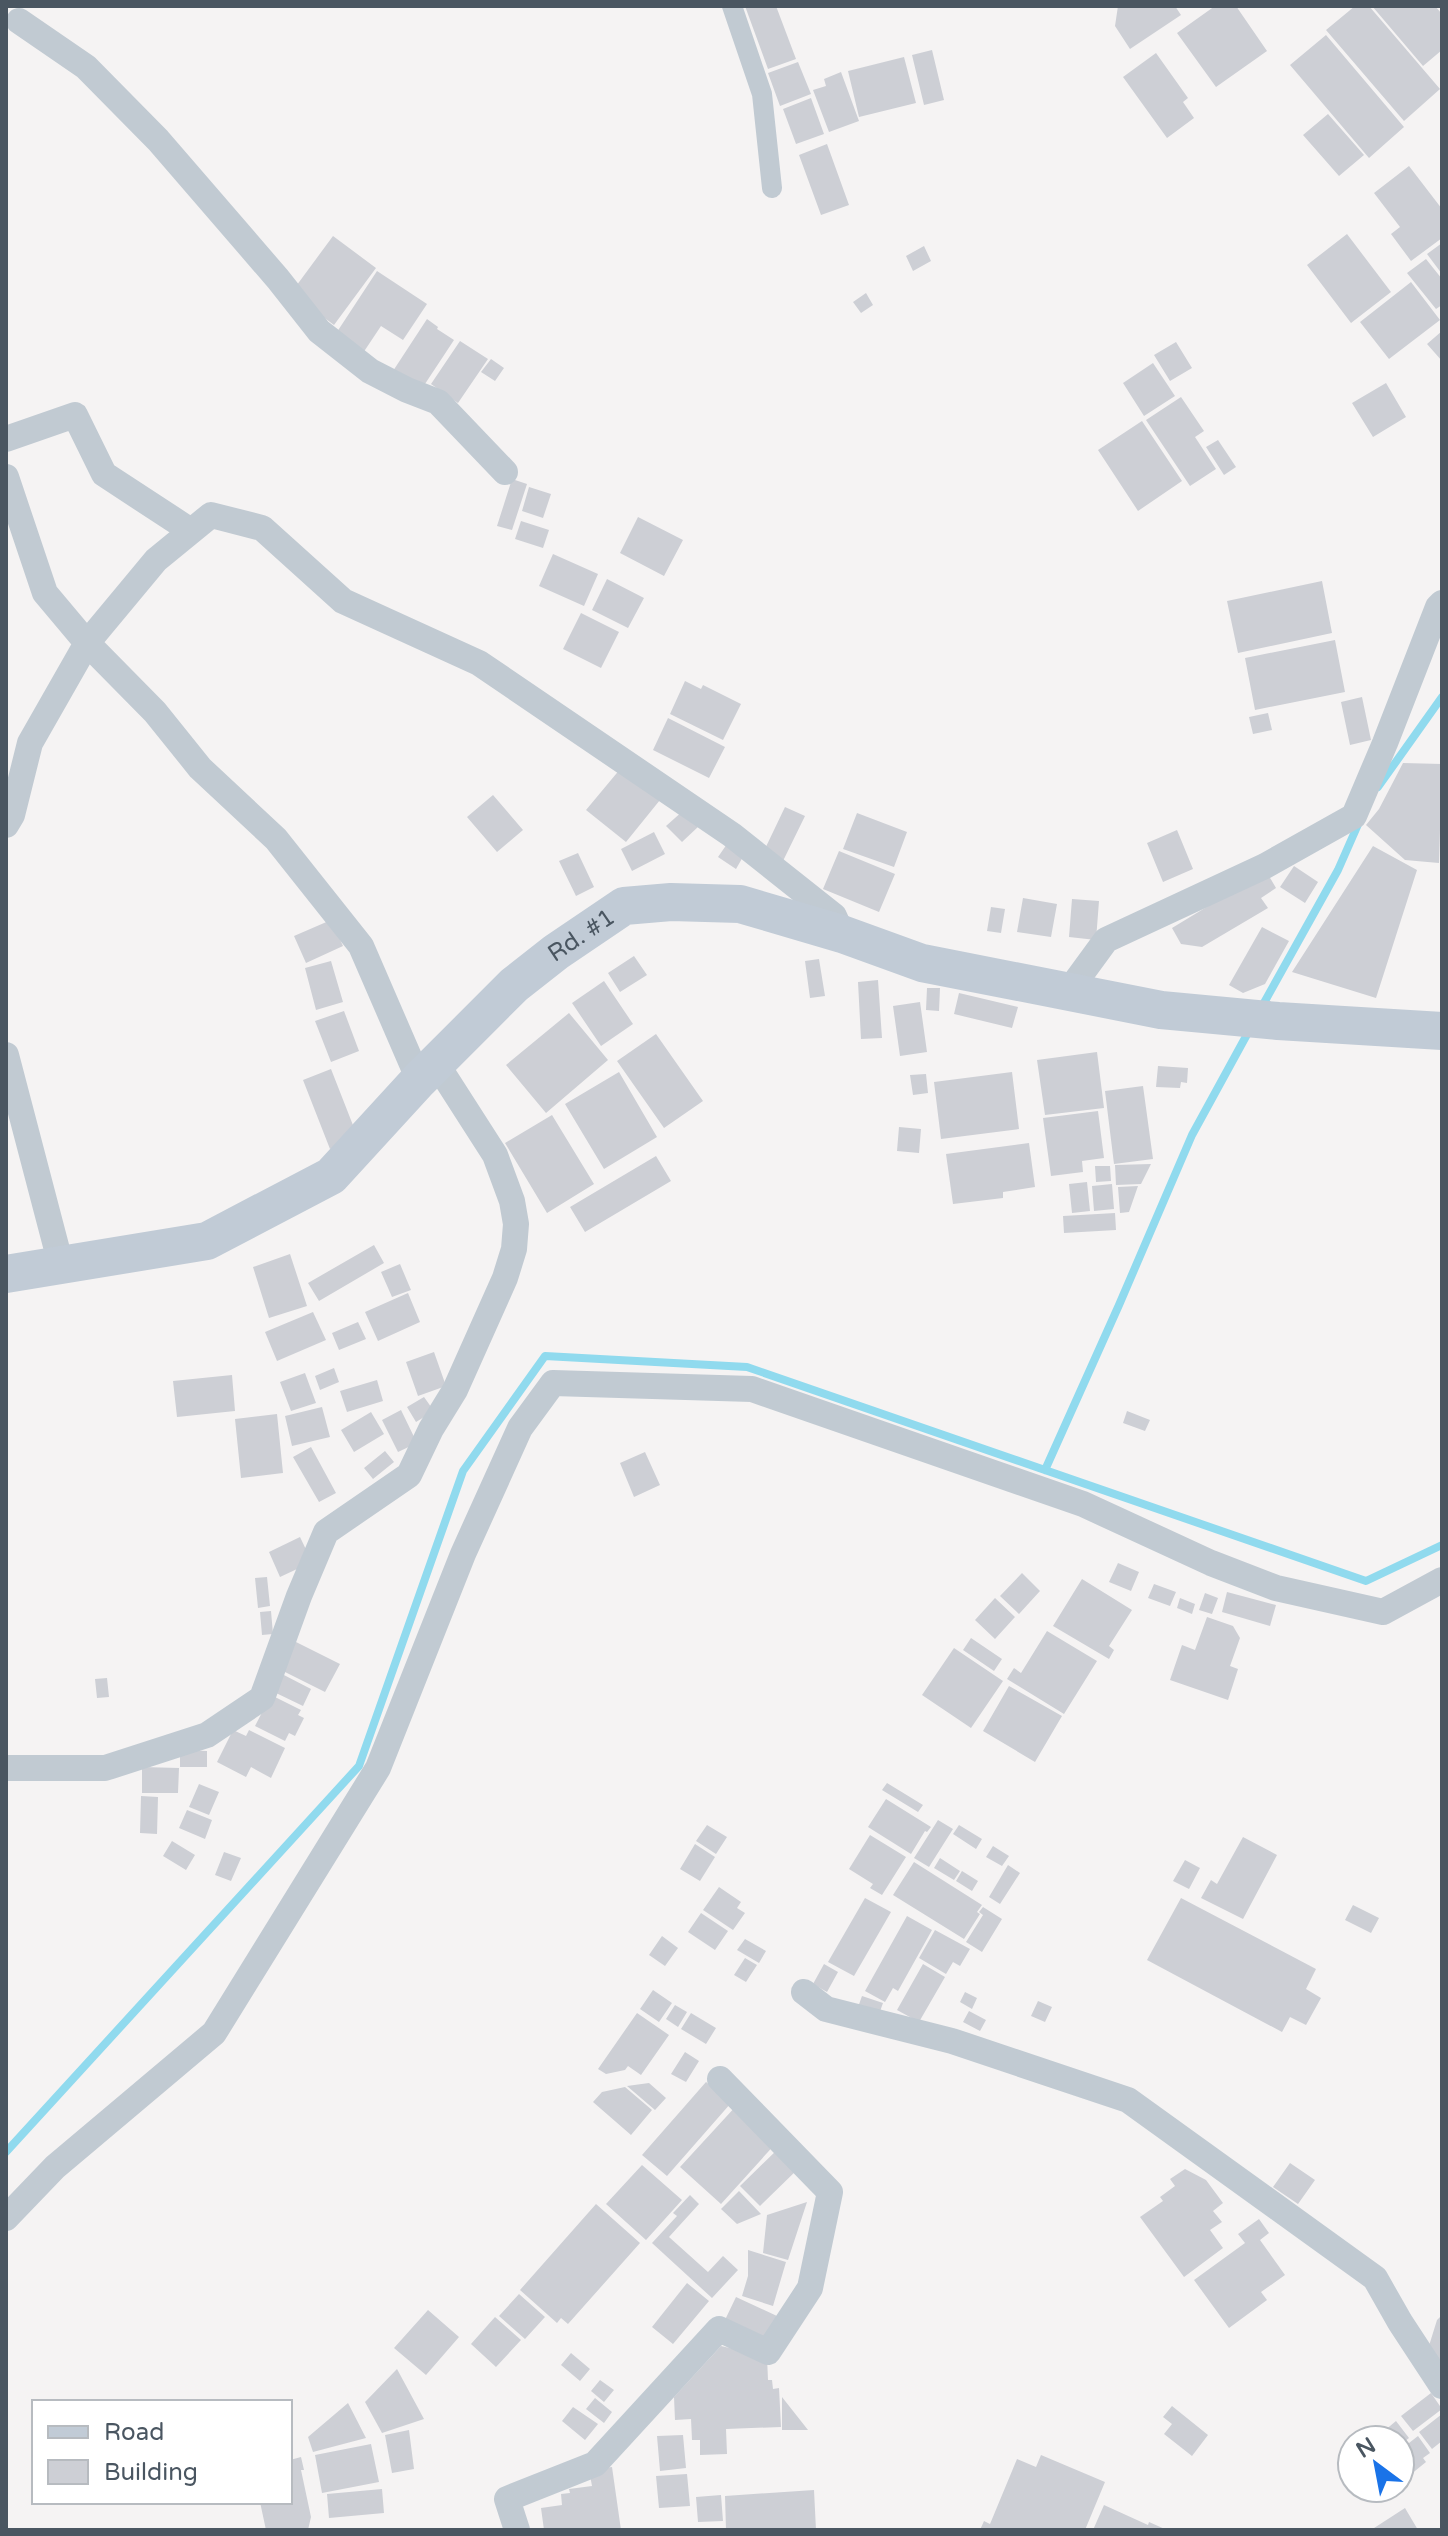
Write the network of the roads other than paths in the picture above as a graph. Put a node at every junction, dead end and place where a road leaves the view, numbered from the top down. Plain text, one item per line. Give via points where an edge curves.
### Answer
1 (732, 6) edge
2 (19, 21) dead end
3 (772, 188) dead end
4 (6, 439) edge
5 (505, 472) dead end
6 (6, 477) edge
7 (191, 531) junction
8 (1442, 603) edge
9 (87, 643) junction
10 (6, 825) edge
11 (842, 934) junction
12 (1068, 992) junction
13 (1442, 1031) edge
14 (6, 1055) edge
15 (428, 1072) junction
16 (61, 1265) junction
17 (6, 1274) edge
18 (1442, 1580) edge
19 (6, 1768) edge
20 (804, 1992) dead end
21 (720, 2079) dead end
22 (6, 2218) edge
23 (1442, 2386) edge
24 (517, 2530) edge

1 - 3 street via 762,94
2 - 5 street via 86,67 158,140 319,331 370,371 438,402
4 - 7 street via 75,415 104,474
6 - 9 street via 45,593
7 - 9 street via 156,560
7 - 11 street via 211,515 262,528 343,601 479,663 732,835 834,916
8 - 12 street via 1354,816 1265,866 1106,940
9 - 10 street via 30,743
9 - 15 street via 155,712 200,768 276,839 361,946
11 - 12 main road, Rd. #1 via 922,963
11 - 15 main road, Rd. #1 via 740,904 624,906 514,985
12 - 13 main road, Rd. #1 via 1161,1010
14 - 16 street
15 - 16 main road, Rd. #1 via 331,1176 207,1241
15 - 19 street via 495,1155 516,1224 505,1278 455,1390 409,1475 326,1532 262,1698 207,1735 105,1768
16 - 17 main road, Rd. #1
18 - 22 street via 1383,1612 1276,1588 1083,1504 752,1389 553,1383 520,1428 463,1554 378,1768 214,2033 55,2167
20 - 23 street via 826,2009 952,2041 1128,2100 1375,2278
21 - 24 street via 830,2192 810,2288 768,2352 719,2329 595,2464 507,2499

